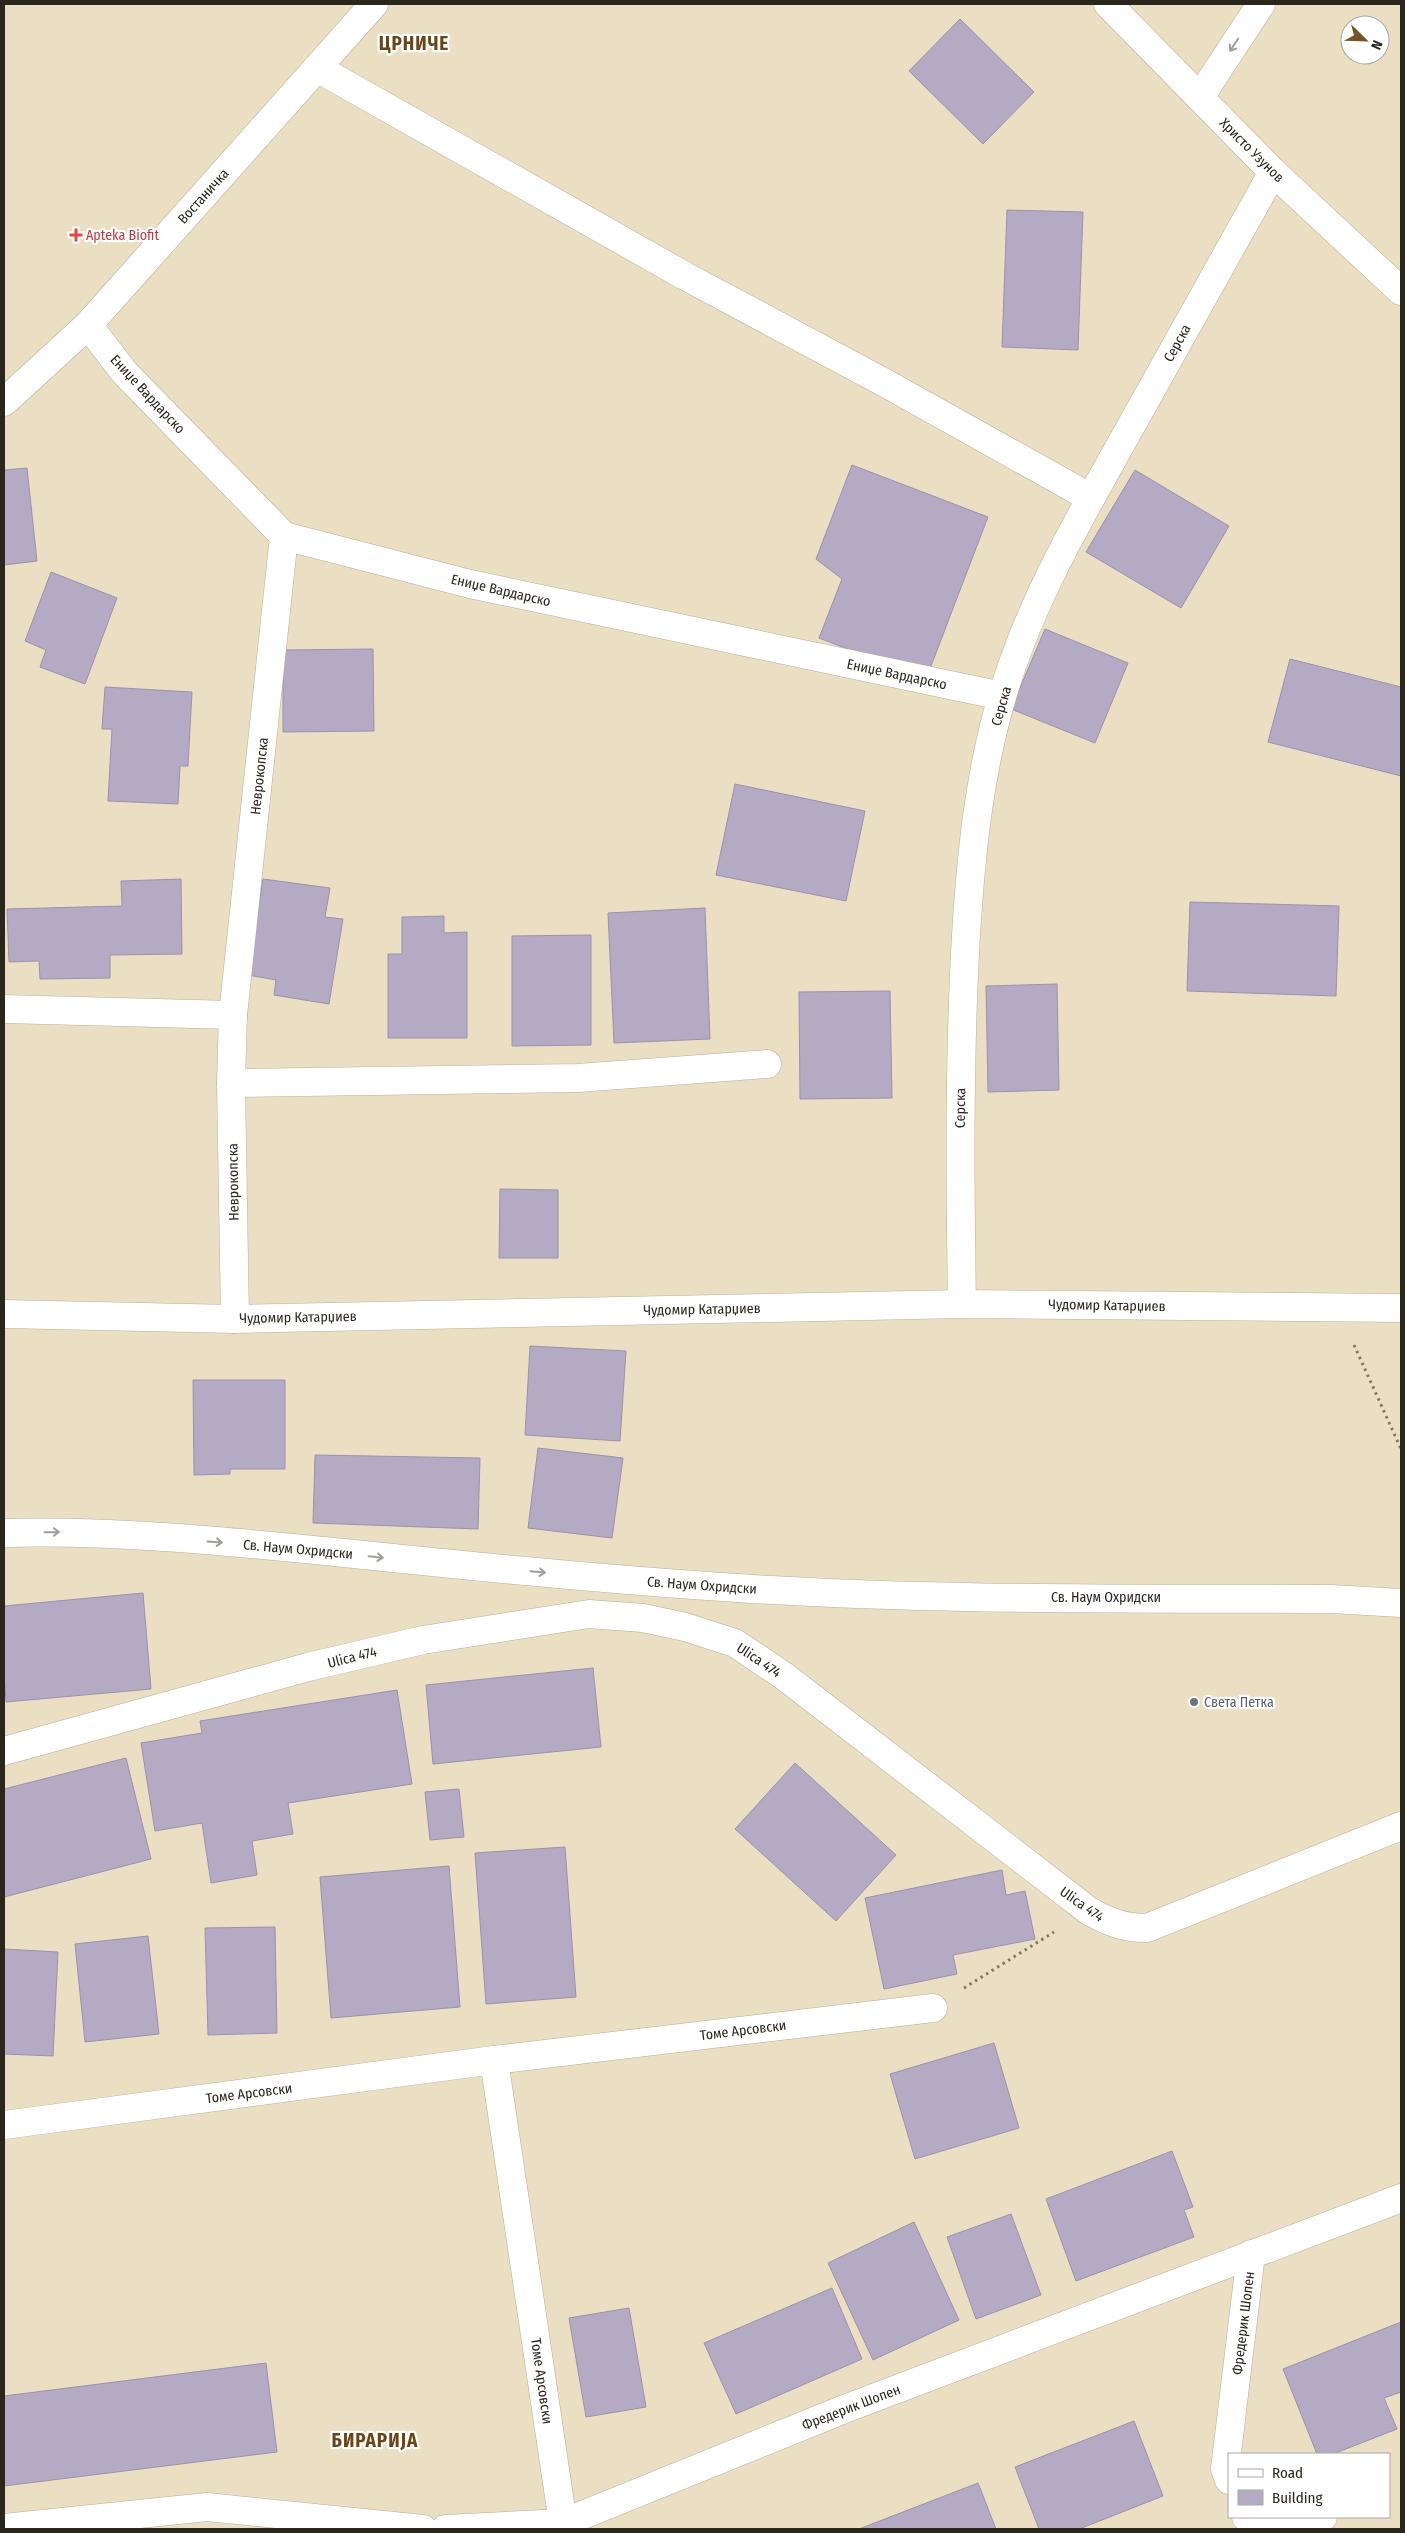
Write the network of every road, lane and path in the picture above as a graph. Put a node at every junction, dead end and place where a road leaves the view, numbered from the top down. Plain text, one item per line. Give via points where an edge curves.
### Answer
1 (374, 4) edge
2 (1108, 4) edge
3 (1261, 4) edge
4 (317, 68) junction
5 (1200, 97) junction
6 (1273, 172) junction
7 (1401, 291) edge
8 (88, 325) junction
9 (4, 402) edge
10 (1091, 498) junction
11 (284, 536) junction
12 (1002, 696) junction
13 (4, 1009) edge
14 (233, 1015) junction
15 (767, 1064) dead end
16 (232, 1083) junction
17 (962, 1304) junction
18 (1337, 1308) junction
19 (1401, 1308) edge
20 (4, 1314) edge
21 (235, 1319) junction
22 (1401, 1449) edge
23 (4, 1533) edge
24 (1401, 1603) edge
25 (4, 1751) edge
26 (1401, 1826) edge
27 (1089, 1911) junction
28 (933, 2008) joint
29 (494, 2060) junction
30 (4, 2125) edge
31 (1401, 2198) edge
32 (1251, 2254) junction
33 (1228, 2477) edge
34 (209, 2518) edge
35 (1248, 2518) edge
36 (1317, 2518) edge
37 (563, 2523) junction
38 (4, 2528) edge
39 (423, 2529) edge
40 (445, 2529) edge

1 - 4 street, Востаничка
2 - 5 street, Христо Узунов
3 -> 5 street
4 - 8 street, Востаничка
4 - 10 street via 685,276
5 - 6 street, Христо Узунов
6 - 7 street, Христо Узунов
6 - 10 street, Серска
8 - 9 street, Востаничка
8 - 11 street, Ениџе Вардарско via 124,372
10 - 12 street, Серска via 1042,591
11 - 12 street, Ениџе Вардарско via 470,584
11 - 14 street, Неврокопска
12 - 17 street, Серска via 982,781 969,896 962,1020
13 - 14 street
14 - 16 street, Неврокопска
15 - 16 street via 578,1078
16 - 21 street, Неврокопска
17 - 18 street, Чудомир Катарџиев
17 - 21 street, Чудомир Катарџиев
18 - 19 street, Чудомир Катарџиев
18 - 22 path
20 - 21 street, Чудомир Катарџиев
23 -> 24 street, Св. Наум Охридски via 63,1532 272,1546 737,1588 898,1595 1331,1599
25 - 27 street, Ulica 474 via 308,1667 423,1640 589,1614 643,1618 735,1643 784,1676
26 - 27 street, Ulica 474 via 1147,1928 1113,1924
27 - 28 path
28 - 29 street, Томе Арсовски
29 - 30 street, Томе Арсовски
29 - 37 street, Томе Арсовски
31 - 32 street, Фредерик Шопен
32 - 33 street, Фредерик Шопен via 1225,2469
32 - 37 street, Фредерик Шопен via 847,2408
34 - 38 street
34 - 39 street
35 - 36 street via 1268,2527
37 - 40 street, Фредерик Шопен

